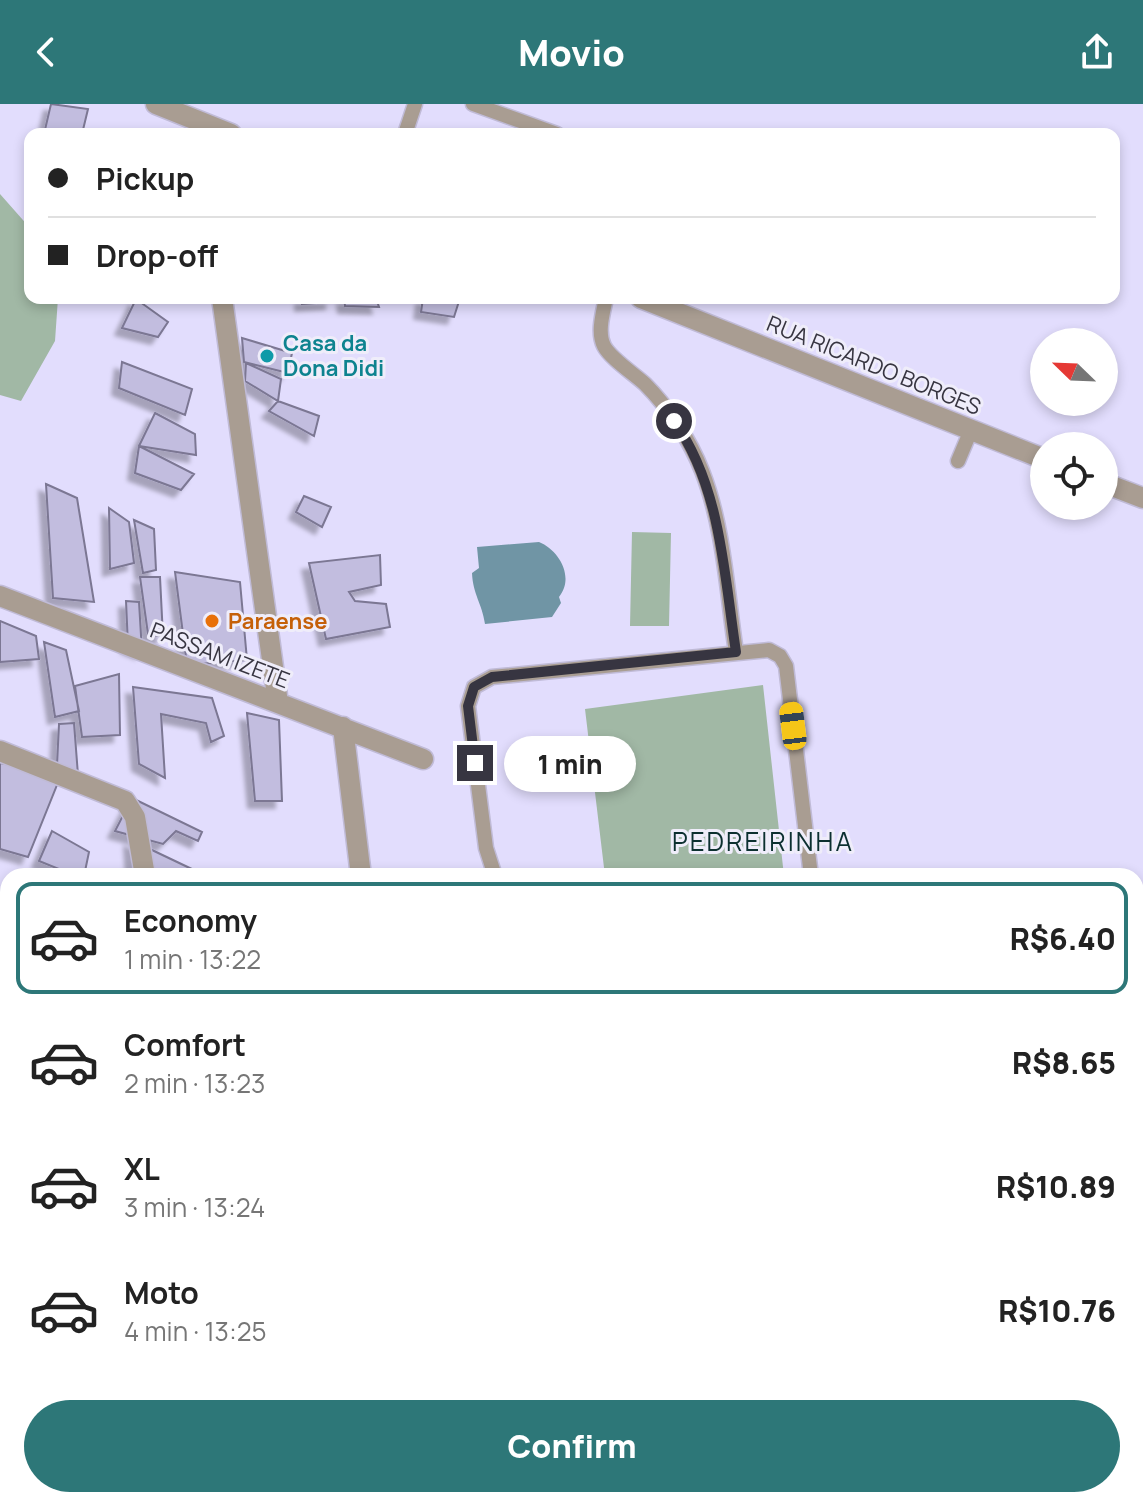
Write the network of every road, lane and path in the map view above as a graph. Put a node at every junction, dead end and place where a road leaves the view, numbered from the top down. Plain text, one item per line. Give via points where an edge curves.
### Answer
1 (156, 104) edge
2 (415, 104) edge
3 (473, 104) edge
4 (198, 127) edge
5 (407, 128) edge
6 (540, 128) edge
7 (223, 304) edge
8 (605, 304) edge
9 (656, 304) edge
10 (971, 430) junction
11 (1030, 453) edge
12 (958, 461) dead end
13 (1118, 488) edge
14 (1143, 498) edge
15 (0, 596) edge
16 (736, 652) junction
17 (278, 703) junction
18 (343, 727) junction
19 (0, 751) edge
20 (423, 759) dead end
21 (144, 868) edge
22 (360, 868) edge
23 (492, 868) edge
24 (810, 868) edge

1 - 4 street
2 - 5 lane
3 - 6 lane
7 - 17 street
8 - 16 lane via 604,346 663,406 702,471 715,515
9 - 10 street, RUA RICARDO BORGES
10 - 11 street, RUA RICARDO BORGES
10 - 12 lane
13 - 14 street
15 - 17 street, PASSAM IZETE
16 - 23 lane via 492,677 474,687 468,706
16 - 24 lane via 769,650 786,666
17 - 18 street, PASSAM IZETE
18 - 20 street, PASSAM IZETE
18 - 22 street
19 - 21 street via 125,801 135,817

